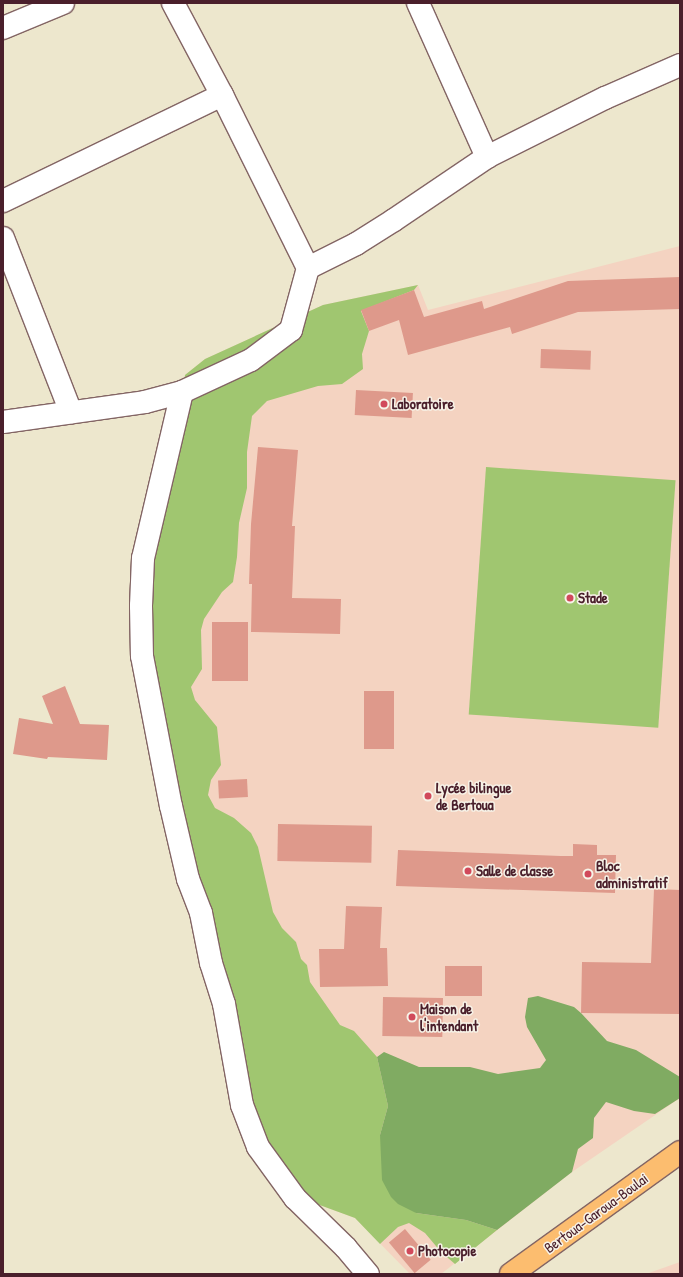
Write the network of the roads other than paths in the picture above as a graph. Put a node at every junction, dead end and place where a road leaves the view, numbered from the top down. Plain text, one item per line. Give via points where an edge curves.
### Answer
1 (63, 3) edge
2 (173, 3) edge
3 (418, 3) edge
4 (3, 28) edge
5 (680, 65) edge
6 (222, 95) junction
7 (487, 157) junction
8 (3, 201) edge
9 (3, 238) edge
10 (308, 268) junction
11 (182, 392) junction
12 (72, 412) junction
13 (3, 422) edge
14 (680, 1152) edge
15 (368, 1274) edge
16 (511, 1274) edge

1 - 4 street
2 - 6 street
3 - 7 street
5 - 7 street via 605,98
6 - 8 street
6 - 10 street
7 - 10 street via 369,236
9 - 12 street
10 - 11 street via 291,330 251,360
11 - 12 street via 145,402
11 - 15 street via 143,558 141,606 142,656 171,806 188,879 201,913 211,963 224,1004 242,1105 258,1147 295,1198 346,1248
12 - 13 street
14 - 16 highway, Bertoua-Garoua-Boulai

